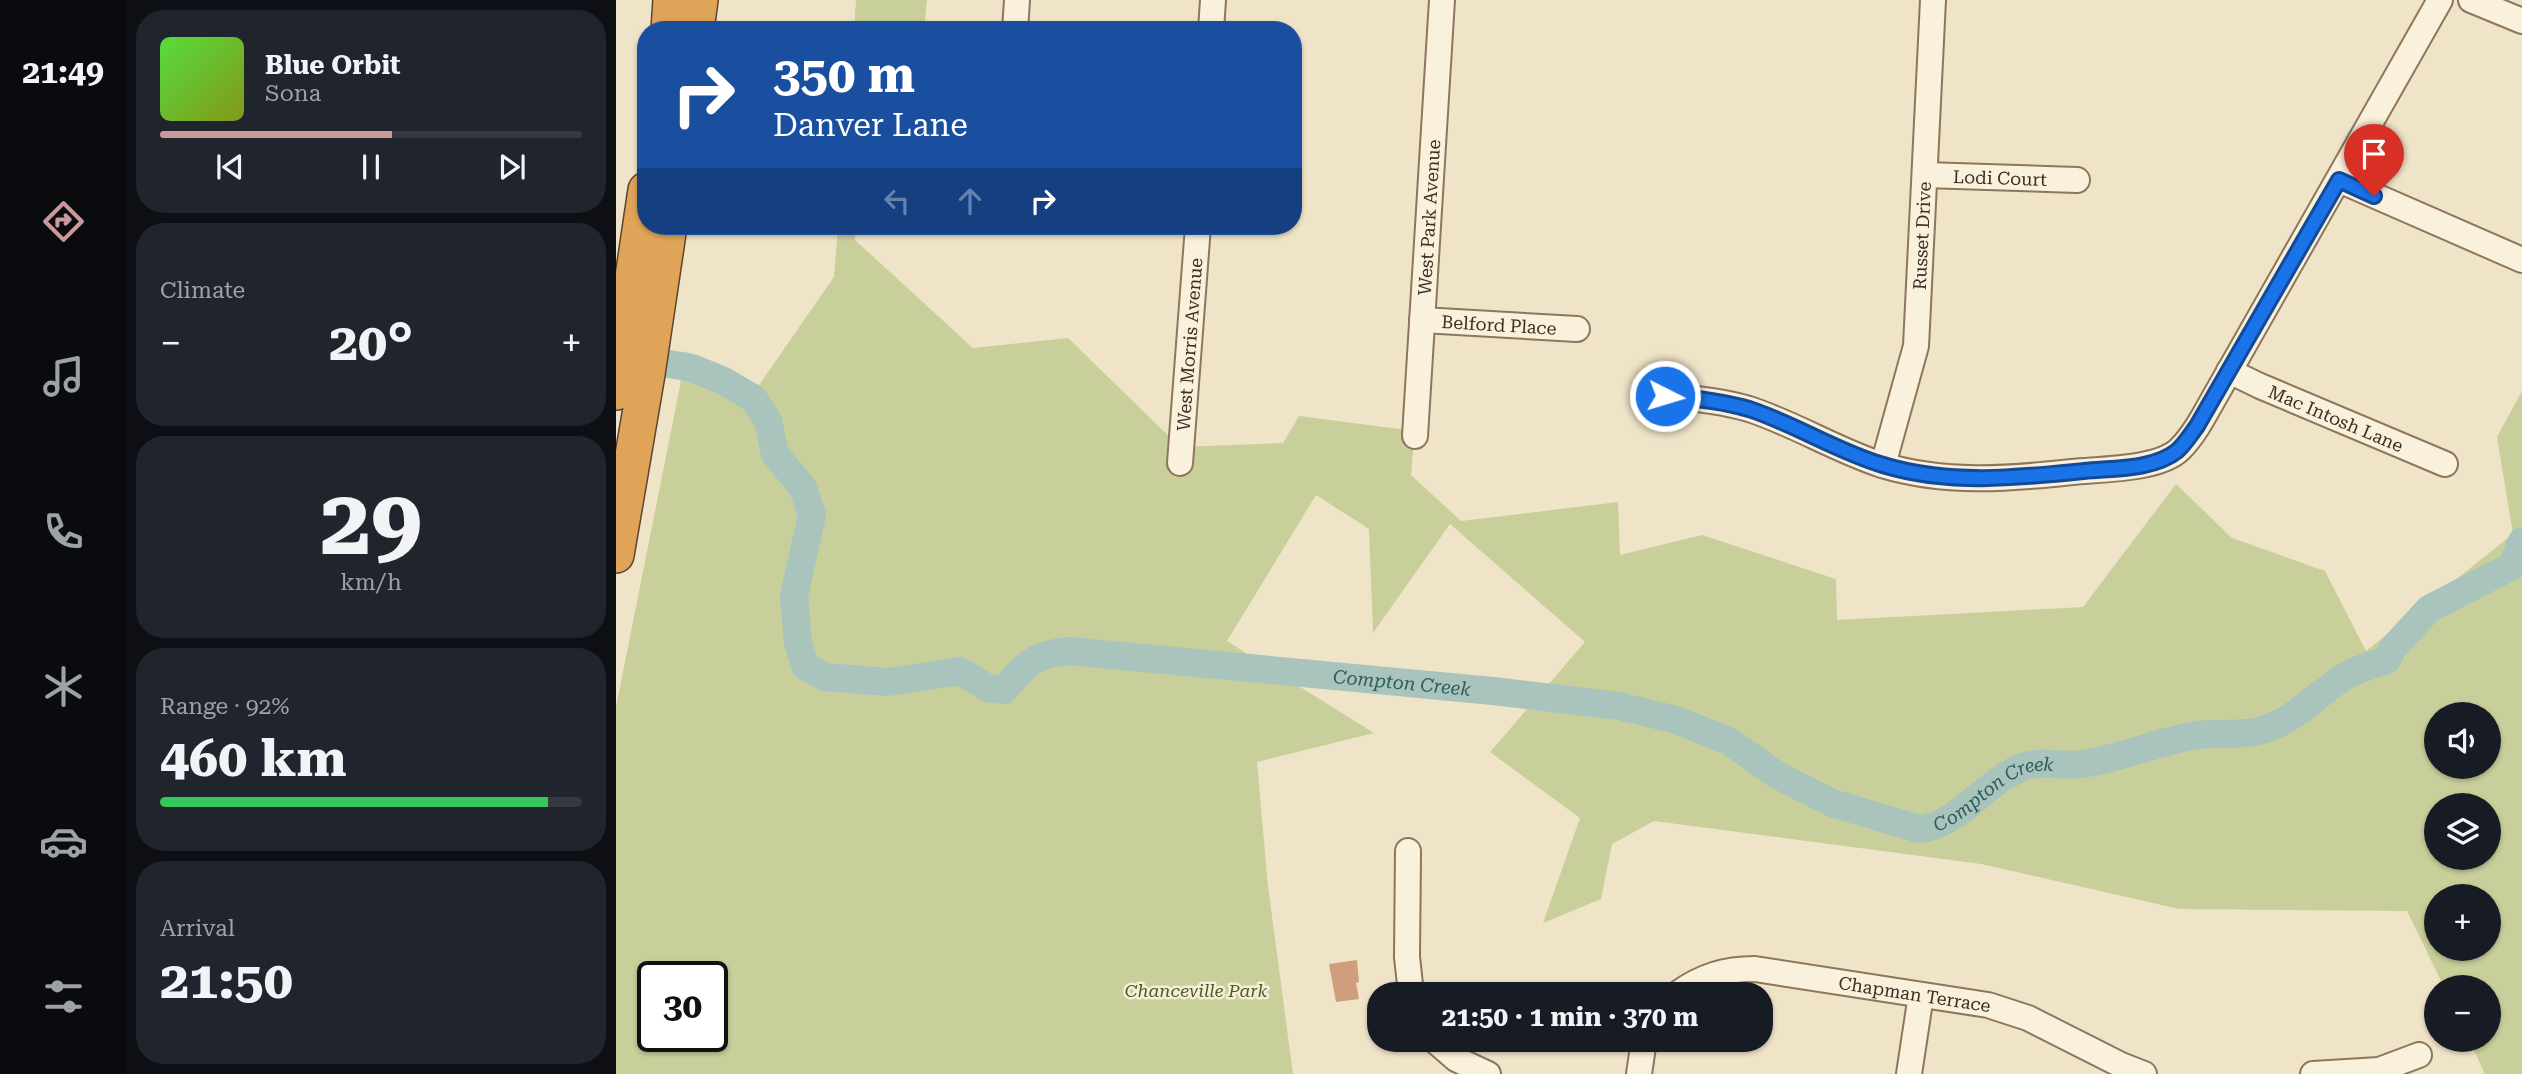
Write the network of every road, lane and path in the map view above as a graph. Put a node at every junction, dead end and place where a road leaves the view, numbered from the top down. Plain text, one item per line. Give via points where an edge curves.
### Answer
1 (671, 0) edge
2 (701, 0) edge
3 (1017, 0) edge
4 (1213, 0) edge
5 (1442, 0) edge
6 (1933, 0) edge
7 (2440, 0) edge
8 (2471, 0) edge
9 (670, 21) edge
10 (698, 21) edge
11 (1016, 21) edge
12 (1212, 21) edge
13 (2522, 21) edge
14 (1925, 175) junction
15 (2077, 180) dead end
16 (2339, 180) junction
17 (642, 235) edge
18 (666, 235) edge
19 (1197, 235) edge
20 (2522, 260) edge
21 (1422, 320) junction
22 (1577, 329) dead end
23 (632, 362) edge
24 (2230, 371) junction
25 (1665, 396) dead end
26 (1415, 436) dead end
27 (1180, 463) dead end
28 (2445, 464) dead end
29 (1883, 465) junction
30 (616, 555) edge
31 (1408, 851) dead end
32 (1410, 982) edge
33 (1696, 982) edge
34 (1921, 995) junction
35 (1448, 1052) edge
36 (1642, 1052) edge
37 (2419, 1055) dead end
38 (1488, 1074) edge
39 (1639, 1074) edge
40 (1909, 1074) edge
41 (2144, 1074) edge
42 (2313, 1074) edge

1 - 9 highway
2 - 10 highway
3 - 11 street
4 - 12 street
5 - 21 street, West Park Avenue
6 - 14 street, Russet Drive
7 - 16 street
8 - 13 street
14 - 15 street, Lodi Court
14 - 29 street, Russet Drive via 1916,346
16 - 20 street
16 - 24 street
17 - 23 highway
18 - 23 highway
19 - 27 street, West Morris Avenue
21 - 22 street, Belford Place
21 - 26 street, West Park Avenue
23 - 30 highway
24 - 28 street, Mac Intosh Lane
24 - 29 street via 2180,449 2154,462 1980,480
25 - 29 street via 1748,409
31 - 32 street
33 - 34 street, Chapman Terrace via 1717,972 1755,969
34 - 40 street
34 - 41 street, Chapman Terrace via 2014,1013
35 - 38 street
36 - 39 street
37 - 42 street via 2379,1070

